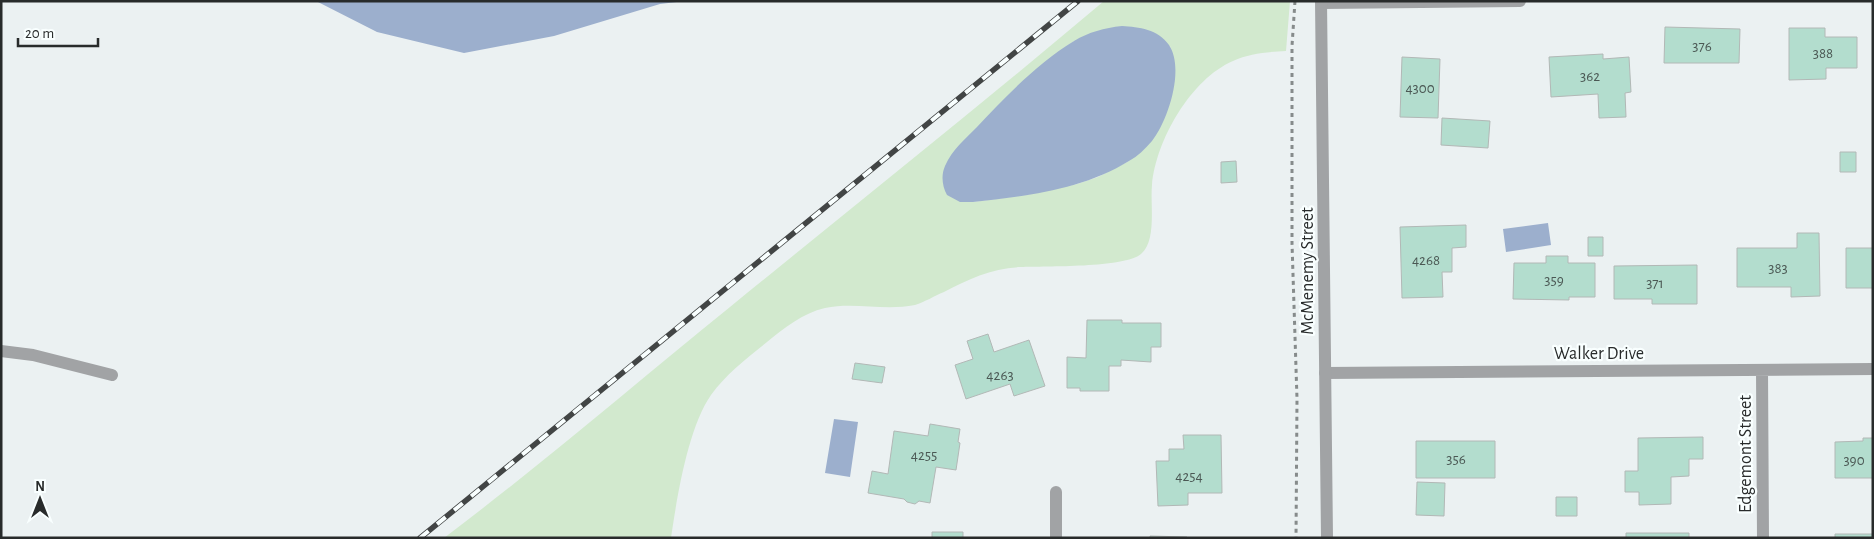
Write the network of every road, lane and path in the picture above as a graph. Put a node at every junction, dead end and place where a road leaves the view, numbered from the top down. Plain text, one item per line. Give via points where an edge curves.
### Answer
1 (1295, 1) edge
2 (1520, 1) edge
3 (1322, 2) edge
4 (1, 351) edge
5 (1873, 369) edge
6 (1762, 370) junction
7 (1325, 373) junction
8 (112, 375) dead end
9 (1056, 492) dead end
10 (1056, 538) edge
11 (1296, 538) edge
12 (1327, 538) edge
13 (1764, 538) edge

1 - 11 path via 1292,243 1297,399
2 - 3 street
3 - 7 street, McMenemy Street
4 - 8 street via 33,355
5 - 6 street, Walker Drive
6 - 7 street, Walker Drive
6 - 13 street, Edgemont Street
7 - 12 street, McMenemy Street
9 - 10 street

